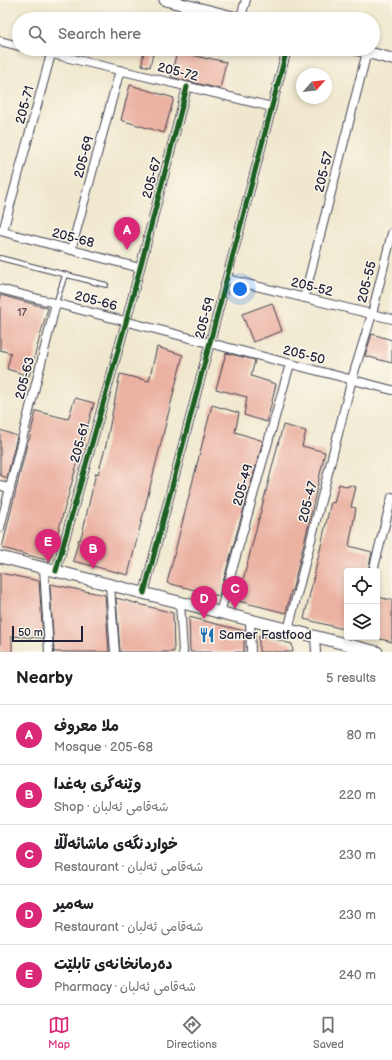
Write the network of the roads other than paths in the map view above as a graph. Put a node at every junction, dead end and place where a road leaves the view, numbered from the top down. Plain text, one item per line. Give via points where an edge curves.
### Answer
1 (165, 0) edge
2 (246, 0) edge
3 (212, 12) edge
4 (242, 12) edge
5 (0, 41) edge
6 (12, 44) edge
7 (50, 56) edge
8 (60, 56) edge
9 (285, 56) edge
10 (366, 56) edge
11 (380, 56) edge
12 (392, 59) edge
13 (120, 70) junction
14 (187, 87) junction
15 (272, 107) junction
16 (2, 231) edge
17 (392, 233) edge
18 (71, 250) junction
19 (0, 258) edge
20 (140, 268) junction
21 (65, 275) junction
22 (227, 279) junction
23 (106, 285) dead end
24 (0, 289) edge
25 (304, 298) junction
26 (56, 303) junction
27 (372, 314) junction
28 (392, 319) edge
29 (126, 322) junction
30 (210, 343) junction
31 (290, 364) junction
32 (352, 379) junction
33 (392, 390) edge
34 (0, 486) edge
35 (10, 489) junction
36 (392, 498) edge
37 (0, 528) edge
38 (0, 557) edge
39 (44, 568) junction
40 (374, 568) edge
41 (56, 571) junction
42 (110, 585) junction
43 (144, 593) junction
44 (180, 603) junction
45 (220, 613) junction
46 (250, 620) junction
47 (288, 630) junction
48 (315, 637) junction
49 (354, 641) edge
50 (49, 652) edge
51 (115, 652) edge
52 (183, 652) edge
53 (252, 652) edge
54 (316, 652) edge
55 (377, 652) edge

1 - 3 street
2 - 4 street
5 - 6 street
7 - 16 street, 205-71
8 - 13 street, 205-72
9 - 15 street, 205-59
10 - 25 street, 205-57
11 - 12 street
13 - 14 street, 205-72
13 - 18 street, 205-69
14 - 15 street, 205-72
14 - 20 street, 205-67
15 - 22 street, 205-59
16 - 18 street, 205-68
17 - 27 street, 205-55
18 - 20 street, 205-68
19 - 21 lane
20 - 29 street, 205-67
21 - 23 lane
21 - 26 lane
22 - 25 street, 205-52
22 - 30 street, 205-59
24 - 26 street, 205-66
25 - 27 street, 205-52
26 - 29 street, 205-66
26 - 35 street, 205-63
27 - 28 street, 205-52
27 - 32 street, 205-55
29 - 30 street, 205-66
29 - 41 street, 205-61
30 - 31 street, 205-50
30 - 43 street, 205-59
31 - 32 street, 205-50
31 - 45 street, 205-49
32 - 33 street, 205-50
32 - 47 street, 205-47
34 - 35 street
35 - 37 street, 205-63
36 - 40 street
38 - 39 street
39 - 41 street
39 - 50 street
41 - 42 street
42 - 43 street
42 - 51 street
43 - 44 street
44 - 45 street
44 - 52 street
45 - 46 street
46 - 47 street
46 - 53 street
47 - 48 street
48 - 49 street
48 - 54 street
49 - 55 street

